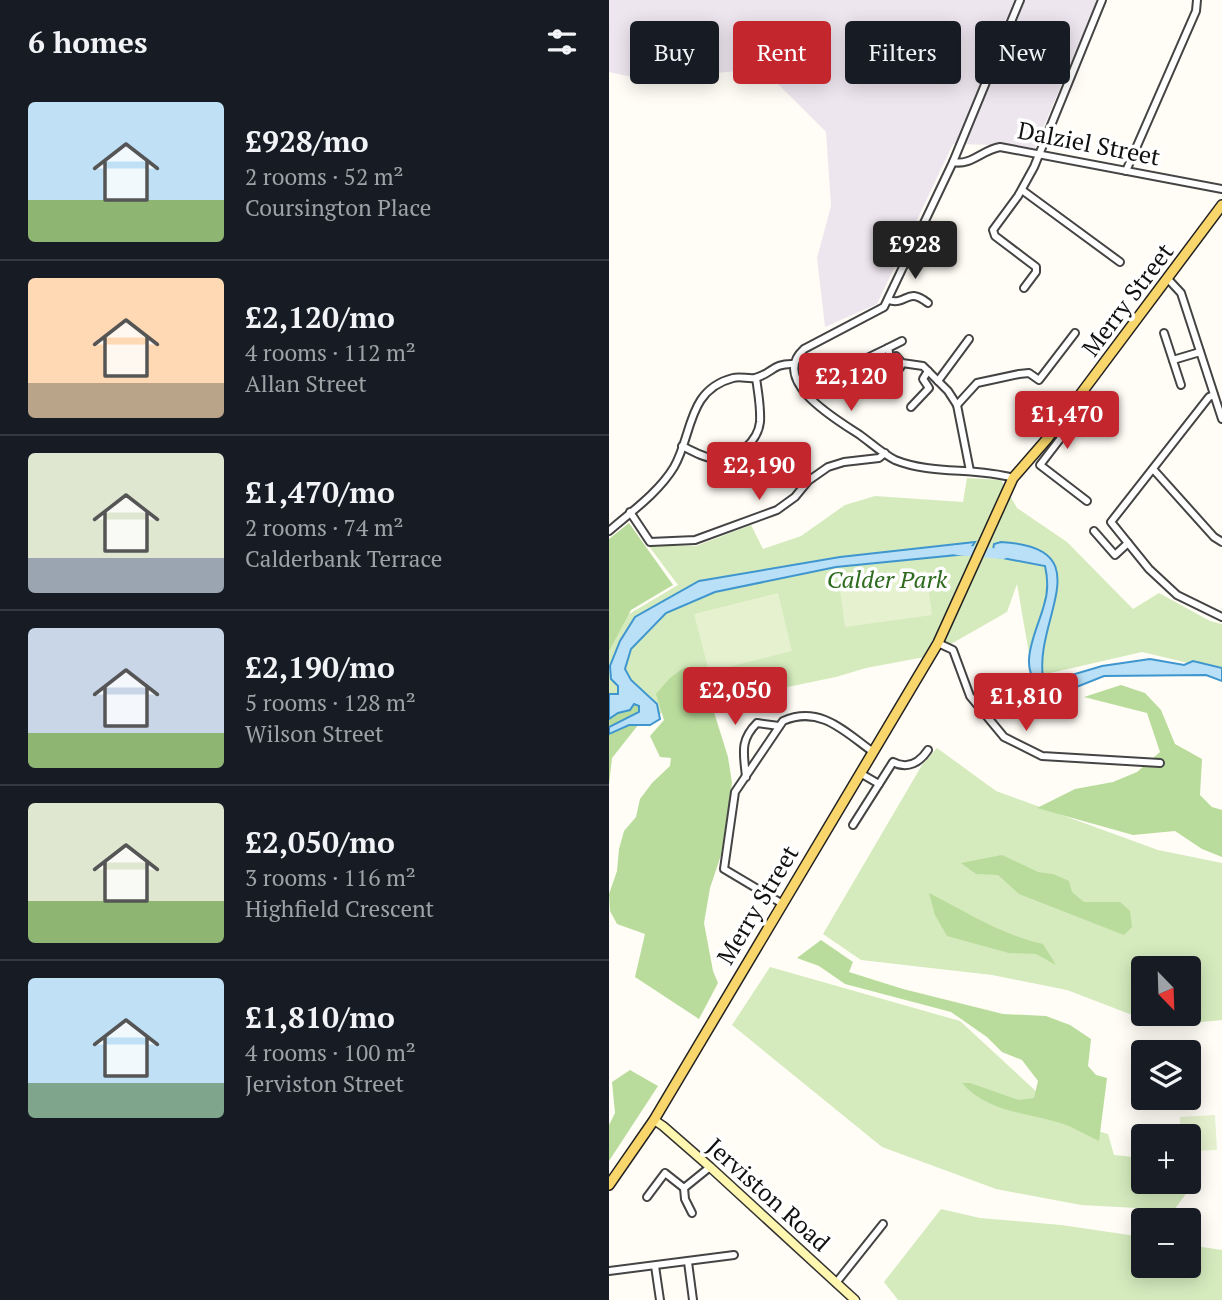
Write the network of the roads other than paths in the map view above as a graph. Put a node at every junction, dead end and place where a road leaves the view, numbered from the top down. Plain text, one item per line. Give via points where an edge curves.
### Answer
1 (1020, 0) edge
2 (1102, 0) edge
3 (1197, 0) edge
4 (1040, 155) junction
5 (953, 162) junction
6 (1126, 171) junction
7 (1222, 189) edge
8 (1022, 190) junction
9 (1222, 205) edge
10 (1120, 262) dead end
11 (1168, 279) junction
12 (1024, 288) dead end
13 (888, 300) junction
14 (928, 303) dead end
15 (1075, 333) dead end
16 (1164, 333) dead end
17 (969, 340) dead end
18 (902, 341) dead end
19 (888, 348) junction
20 (1201, 352) junction
21 (892, 357) junction
22 (1173, 360) junction
23 (856, 363) dead end
24 (902, 363) junction
25 (794, 364) junction
26 (928, 371) junction
27 (756, 378) junction
28 (938, 381) junction
29 (1181, 385) dead end
30 (1214, 395) junction
31 (957, 405) junction
32 (911, 407) dead end
33 (1072, 407) junction
34 (1222, 419) edge
35 (682, 446) junction
36 (885, 453) junction
37 (1153, 469) junction
38 (969, 471) junction
39 (1013, 478) junction
40 (1087, 501) dead end
41 (630, 512) junction
42 (609, 531) edge
43 (1094, 531) dead end
44 (1222, 542) edge
45 (1128, 543) junction
46 (1222, 617) edge
47 (938, 643) junction
48 (779, 726) junction
49 (928, 750) dead end
50 (873, 752) junction
51 (1160, 763) dead end
52 (860, 773) junction
53 (746, 777) junction
54 (879, 783) junction
55 (853, 825) dead end
56 (781, 903) junction
57 (654, 1121) junction
58 (710, 1167) junction
59 (609, 1185) edge
60 (684, 1188) junction
61 (647, 1197) dead end
62 (692, 1213) dead end
63 (883, 1224) dead end
64 (734, 1255) dead end
65 (688, 1262) junction
66 (655, 1266) junction
67 (609, 1271) edge
68 (836, 1283) junction
69 (660, 1300) edge
70 (693, 1300) edge
71 (855, 1300) edge

1 - 5 street
2 - 4 street
3 - 6 street
4 - 5 street, Dalziel Street via 992,148 964,164
4 - 6 street, Dalziel Street
4 - 8 street
5 - 13 street
6 - 7 street, Dalziel Street
8 - 10 street
8 - 12 street via 993,233 1036,267
9 - 11 main road, Merry Street
11 - 20 street via 1181,293
11 - 33 main road, Merry Street
13 - 14 street via 914,295
13 - 25 street via 877,313 804,349
15 - 31 street via 1039,380 1029,373 977,383
16 - 22 street
17 - 28 street
18 - 19 street
19 - 21 street
19 - 23 street
20 - 22 street
20 - 30 street
21 - 24 street
21 - 24 street via 888,365 892,369
22 - 29 street
24 - 26 street
25 - 27 street via 780,364
25 - 36 street via 795,376 811,400
26 - 28 street
26 - 32 street via 923,379 929,388
27 - 35 street via 734,378 708,390 698,402
27 - 35 street via 760,421 750,444 720,460
28 - 31 street
30 - 34 street
30 - 37 street
31 - 38 street
33 - 39 main road, Merry Street
33 - 40 street via 1077,417 1039,465
35 - 41 street via 666,479
36 - 38 street via 929,468
36 - 41 street via 828,467 777,510 695,540 650,542
37 - 44 street
37 - 45 street via 1111,522
38 - 39 street
39 - 47 main road, Merry Street
41 - 42 street
43 - 45 street via 1115,555
45 - 46 street via 1177,595
47 - 50 main road, Merry Street
47 - 51 street via 953,650 970,696 1004,737 1042,756
48 - 50 street via 791,717 826,719
48 - 53 street
48 - 53 street via 757,723 747,733 743,747
49 - 54 street via 913,764 893,762
50 - 52 main road, Merry Street
52 - 54 street
52 - 56 main road, Merry Street
53 - 56 street via 735,792 724,869
54 - 55 street
56 - 57 main road, Merry Street
57 - 58 main road, Jerviston Road
57 - 59 main road, Merry Street
58 - 60 street
58 - 68 main road, Jerviston Road
60 - 61 street via 665,1173
60 - 62 street
63 - 68 street
64 - 65 street
65 - 66 street
65 - 70 street
66 - 67 street
66 - 69 street
68 - 71 main road, Jerviston Road

